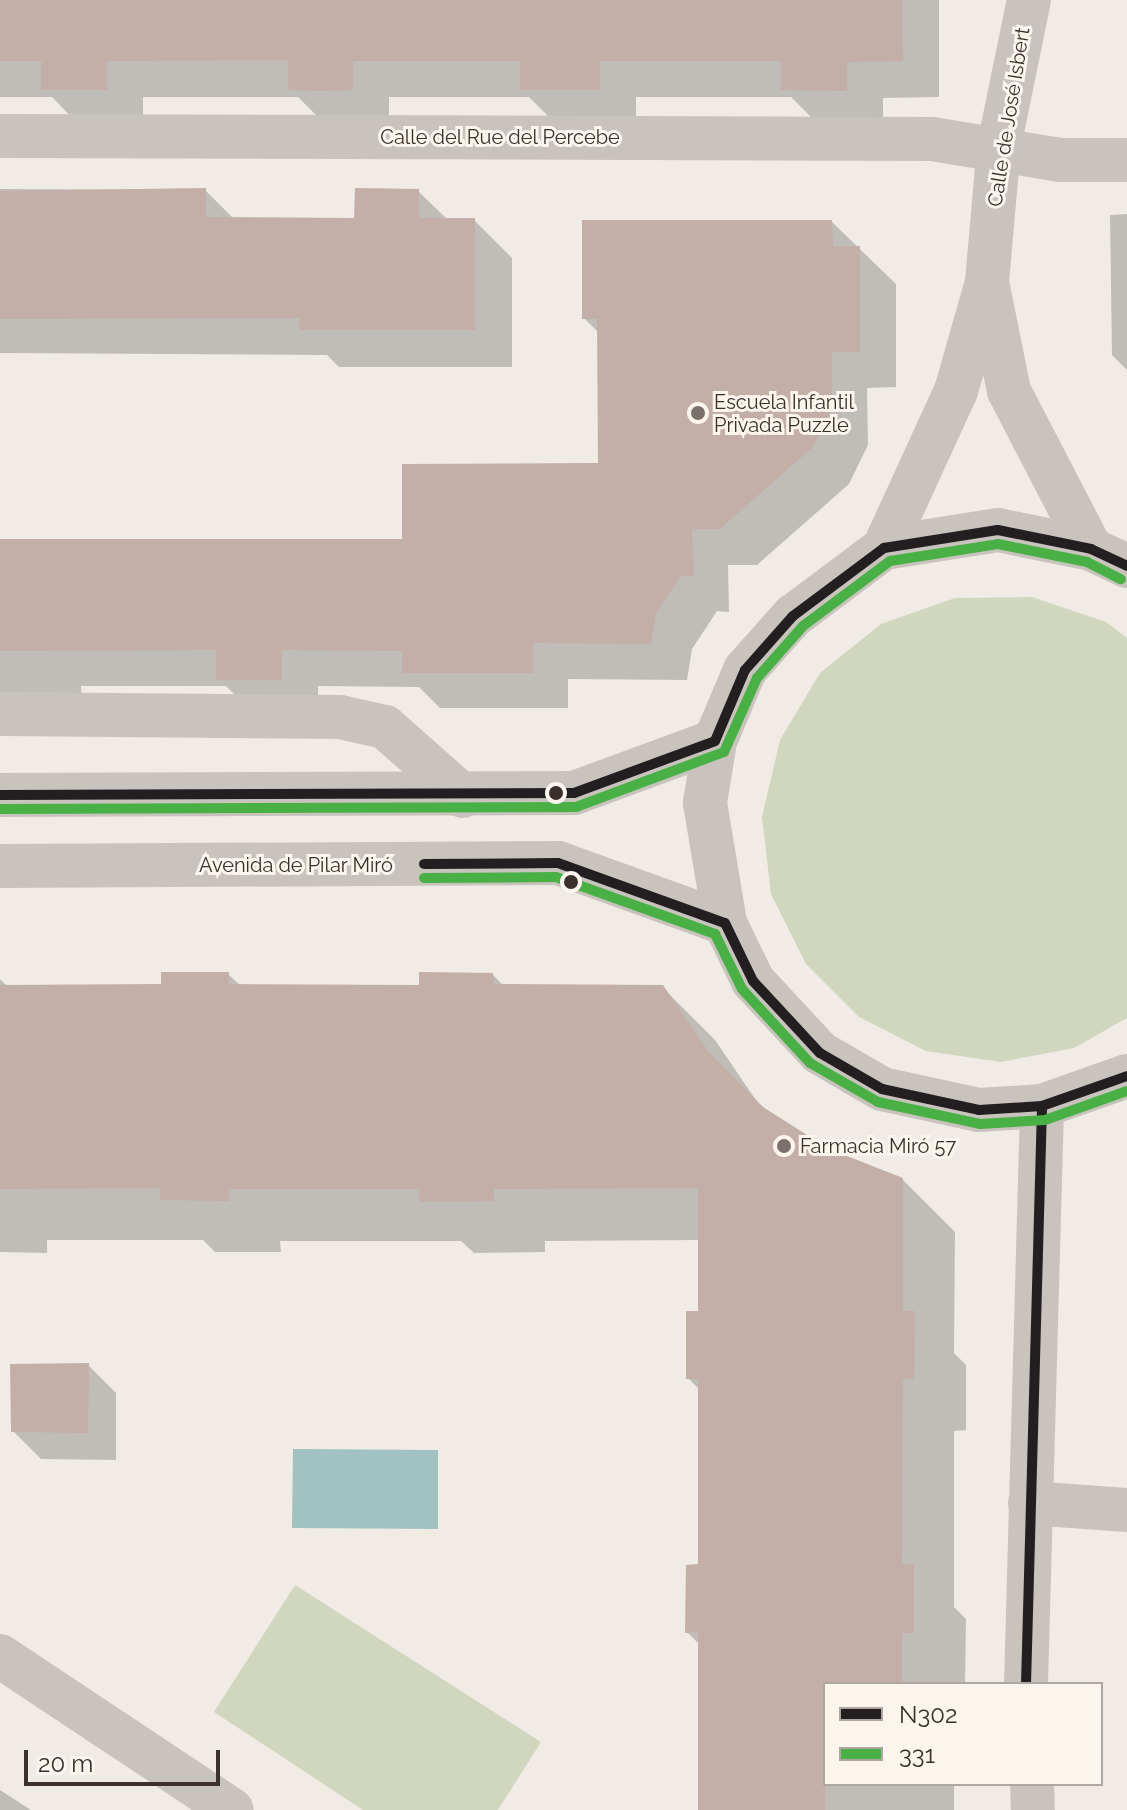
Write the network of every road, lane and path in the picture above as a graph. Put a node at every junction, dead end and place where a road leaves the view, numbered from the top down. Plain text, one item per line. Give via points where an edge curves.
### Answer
1 (1029, 0) edge
2 (0, 136) edge
3 (999, 146) junction
4 (1127, 160) edge
5 (987, 282) junction
6 (884, 548) junction
7 (1109, 558) edge
8 (0, 714) edge
9 (715, 741) junction
10 (0, 795) edge
11 (463, 796) junction
12 (0, 866) edge
13 (725, 923) junction
14 (1127, 1076) edge
15 (1042, 1106) junction
16 (1030, 1503) junction
17 (1127, 1510) edge
18 (0, 1656) edge
19 (1026, 1682) edge
20 (1032, 1786) edge
21 (232, 1810) edge
22 (1033, 1810) edge

1 - 3 street, Calle de José Isbert
2 - 3 street, Calle del Rue del Percebe via 916,138
3 - 4 street, Calle del Rue del Percebe via 1060,160
3 - 5 street, Calle de José Isbert
5 - 6 street, Calle de José Isbert via 956,391
5 - 7 street, Calle de José Isbert via 1009,391
6 - 7 street via 998,530
6 - 9 street via 812,599 745,670
8 - 11 street via 340,717 385,727
9 - 11 street via 574,793
9 - 13 street via 705,803
10 - 11 street
12 - 13 street, Avenida de Pilar Miró via 558,863 652,891
13 - 15 street via 753,981 820,1053 882,1089 979,1110
14 - 15 street
15 - 16 street
16 - 17 street
16 - 19 street
18 - 21 street
20 - 22 street

